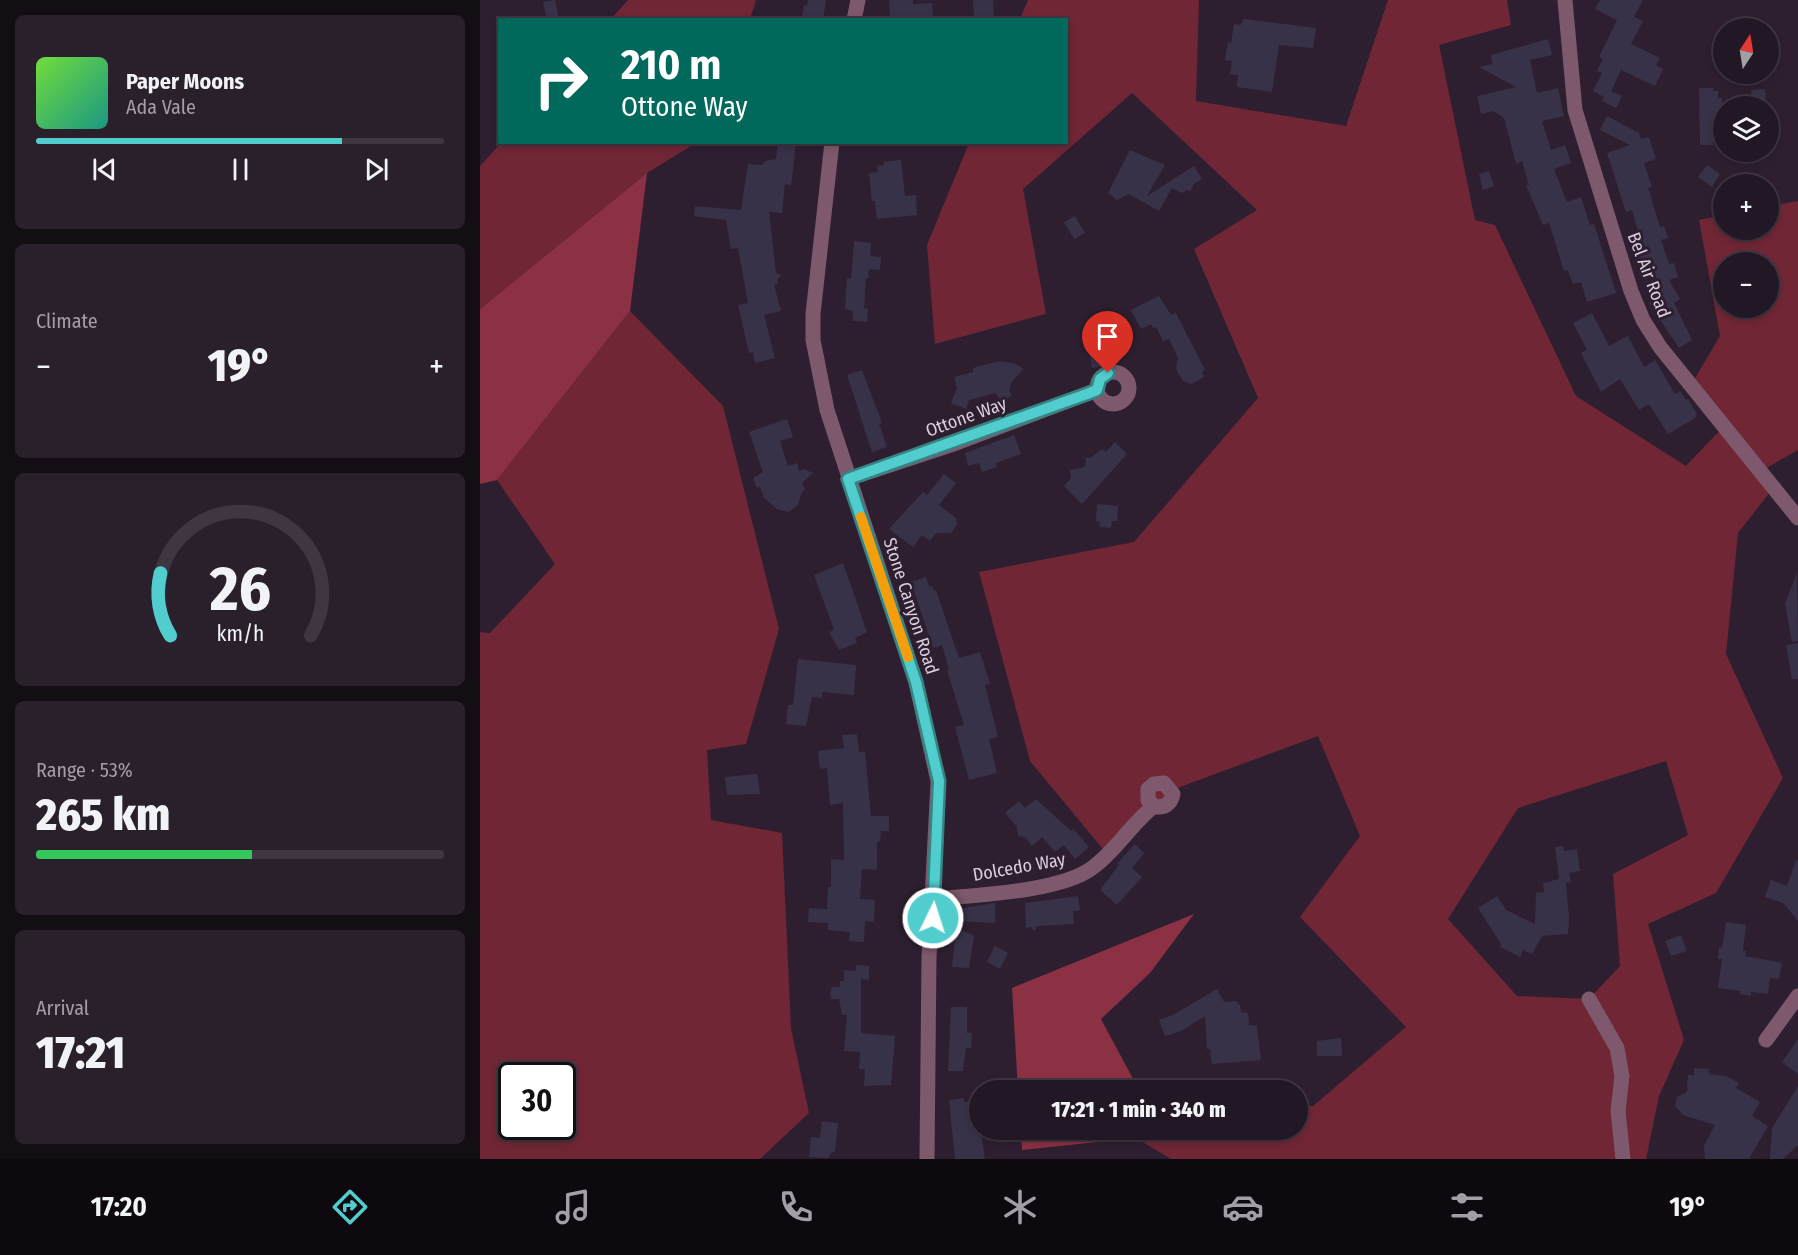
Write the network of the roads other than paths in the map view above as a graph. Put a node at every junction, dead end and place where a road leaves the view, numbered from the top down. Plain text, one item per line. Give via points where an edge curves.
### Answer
1 (858, 0) edge
2 (1565, 0) edge
3 (854, 18) edge
4 (832, 144) edge
5 (1097, 390) dead end
6 (848, 479) junction
7 (1798, 518) edge
8 (1154, 806) dead end
9 (934, 899) junction
10 (1798, 996) edge
11 (1589, 999) dead end
12 (1766, 1040) dead end
13 (927, 1159) edge
14 (1623, 1159) edge

1 - 3 street
2 - 7 street, Bel Air Road via 1575,110 1643,320 1660,347
4 - 6 street, Stone Canyon Road via 813,340 827,410
5 - 6 street, Ottone Way
6 - 9 street, Stone Canyon Road via 916,682 939,781
8 - 9 street, Dolcedo Way via 1092,868 1075,877 1003,892
9 - 13 street, Stone Canyon Road via 929,958
10 - 12 street
11 - 14 street via 1617,1048 1622,1076 1618,1111

